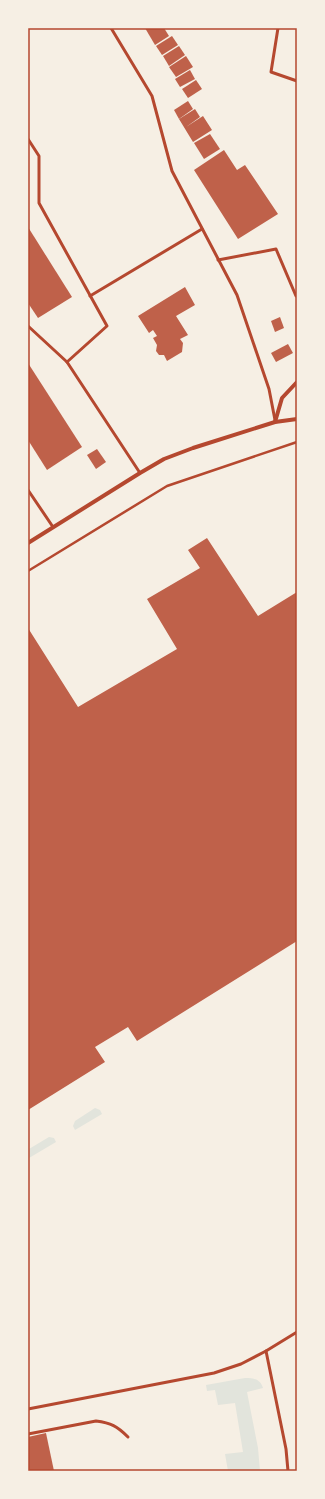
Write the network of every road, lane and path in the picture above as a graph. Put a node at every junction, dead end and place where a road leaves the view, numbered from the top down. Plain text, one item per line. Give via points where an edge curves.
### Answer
1 (111, 28) edge
2 (278, 28) edge
3 (297, 81) edge
4 (28, 139) edge
5 (202, 229) junction
6 (218, 260) junction
7 (90, 296) junction
8 (296, 296) dead end
9 (28, 326) edge
10 (68, 362) junction
11 (297, 382) edge
12 (297, 419) edge
13 (275, 422) junction
14 (297, 442) edge
15 (140, 473) junction
16 (28, 490) edge
17 (53, 527) junction
18 (28, 543) edge
19 (28, 571) edge
20 (297, 1332) edge
21 (266, 1351) junction
22 (28, 1410) edge
23 (28, 1434) edge
24 (128, 1437) dead end
25 (288, 1471) edge

1 - 5 lane via 152,96 172,172
2 - 3 lane via 271,72
4 - 7 lane via 39,156 39,203
5 - 6 lane
5 - 7 lane
6 - 8 lane via 276,249
6 - 13 lane via 237,295 269,389
7 - 10 lane via 107,326
9 - 10 lane
10 - 15 lane
11 - 13 street via 282,398
12 - 13 street
13 - 15 street via 193,448 164,459
14 - 19 path via 167,486
15 - 17 street
16 - 17 lane
17 - 18 street
20 - 21 lane
21 - 22 lane via 214,1373
21 - 25 lane
23 - 24 lane via 96,1421 118,1427

